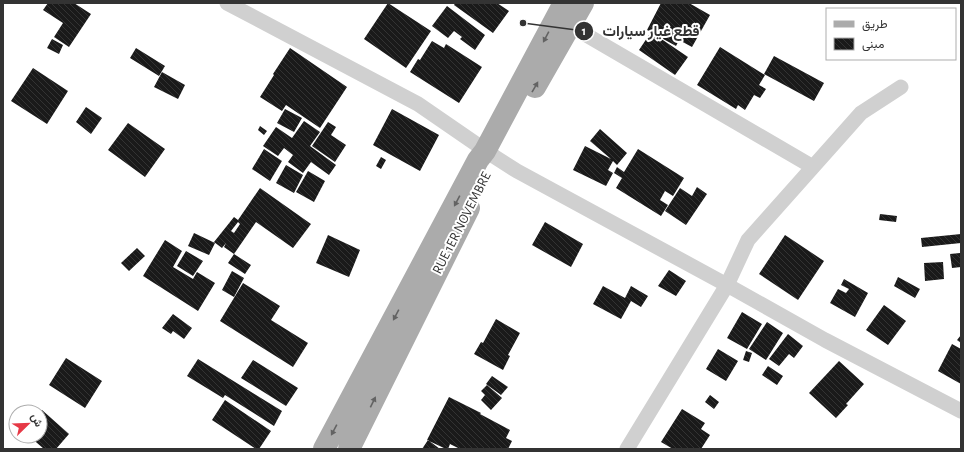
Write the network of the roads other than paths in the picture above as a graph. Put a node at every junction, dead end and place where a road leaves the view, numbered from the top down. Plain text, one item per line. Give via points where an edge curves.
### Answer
1 (227, 3) edge
2 (564, 3) edge
3 (583, 3) edge
4 (571, 26) junction
5 (901, 88) dead end
6 (490, 154) junction
7 (813, 167) junction
8 (727, 285) junction
9 (961, 411) edge
10 (324, 449) edge
11 (349, 449) edge
12 (627, 449) edge

1 - 6 street via 418,104
2 -> 6 main road
3 - 4 main road, RUE 1ER NOVEMBRE
6 -> 4 main road, RUE 1ER NOVEMBRE
4 - 7 street
5 - 7 street via 861,113
6 - 8 street
6 -> 10 main road via 474,167
11 -> 6 main road, RUE 1ER NOVEMBRE
7 - 8 street via 748,240
8 - 9 street
8 - 12 street

